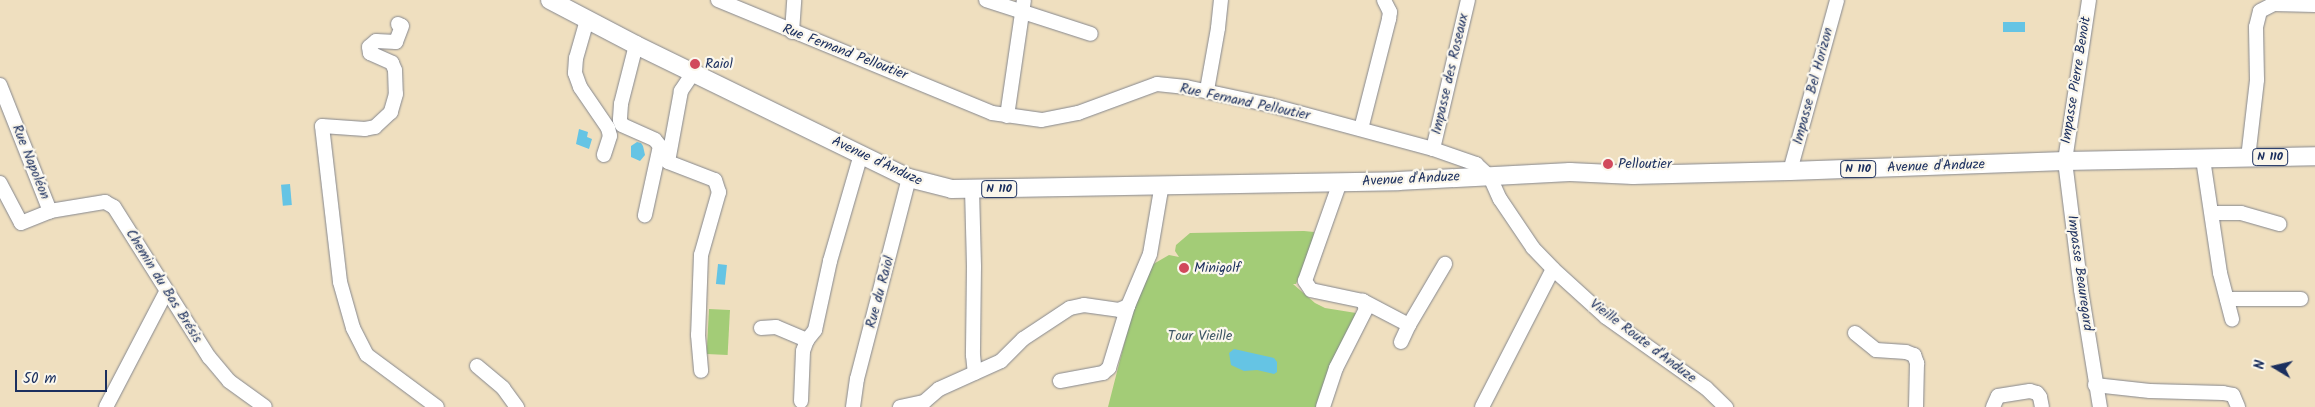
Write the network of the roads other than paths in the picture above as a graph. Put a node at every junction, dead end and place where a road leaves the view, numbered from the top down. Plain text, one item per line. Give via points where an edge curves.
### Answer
1 (550, 0) edge
2 (718, 0) edge
3 (794, 0) edge
4 (986, 0) edge
5 (1220, 0) edge
6 (1384, 0) edge
7 (1468, 0) edge
8 (1837, 0) edge
9 (2088, 0) edge
10 (2313, 3) edge
11 (1023, 6) edge
12 (588, 20) junction
13 (398, 24) dead end
14 (792, 32) junction
15 (1091, 34) dead end
16 (636, 45) junction
17 (692, 73) junction
18 (0, 85) edge
19 (1207, 90) junction
20 (1007, 116) junction
21 (1361, 130) junction
22 (1433, 149) junction
23 (861, 154) junction
24 (604, 155) dead end
25 (2315, 156) edge
26 (2248, 158) junction
27 (2203, 159) junction
28 (2065, 161) junction
29 (1790, 171) junction
30 (1490, 177) junction
31 (909, 178) junction
32 (1340, 182) junction
33 (0, 183) edge
34 (1162, 184) junction
35 (972, 189) junction
36 (50, 211) junction
37 (2212, 213) junction
38 (645, 215) dead end
39 (2279, 224) dead end
40 (1445, 264) dead end
41 (1554, 269) junction
42 (166, 292) junction
43 (2227, 299) junction
44 (2301, 299) dead end
45 (1363, 301) junction
46 (1128, 306) junction
47 (2232, 319) dead end
48 (1409, 325) junction
49 (761, 328) dead end
50 (1855, 333) dead end
51 (807, 340) junction
52 (1401, 342) dead end
53 (476, 366) dead end
54 (701, 370) dead end
55 (975, 373) junction
56 (1060, 382) dead end
57 (2095, 385) junction
58 (801, 401) dead end
59 (106, 407) edge
60 (265, 407) edge
61 (437, 407) edge
62 (517, 407) edge
63 (853, 407) edge
64 (900, 407) edge
65 (1323, 407) edge
66 (1482, 407) edge
67 (1726, 407) edge
68 (1916, 407) edge
69 (1993, 407) edge
70 (2042, 407) edge
71 (2100, 407) edge
72 (2238, 407) edge

1 - 12 main road, Avenue d'Anduze / N 110
2 - 14 street, Rue Fernand Pelloutier
3 - 14 street
4 - 11 street
5 - 19 street
6 - 21 street via 1390,12 1389,19
7 - 22 street, Impasse des Roseaux
8 - 29 street, Impasse Bel Horizon
9 - 28 street, Impasse Pierre Benoit
10 - 26 street via 2274,4 2260,11 2256,27 2257,80
11 - 15 street
11 - 20 street
12 - 16 main road, Avenue d'Anduze / N 110
12 - 24 street via 574,67 580,87 608,128 610,136
13 - 61 street via 402,26 396,42 376,41 369,47 370,53 392,63 395,70 396,94 391,112 375,127 322,126 340,282 353,328 367,355
14 - 20 street, Rue Fernand Pelloutier via 920,81 992,113
16 - 17 main road, Avenue d'Anduze / N 110
16 - 38 street via 620,120 622,125 656,140 660,146
17 - 23 main road, Avenue d'Anduze / N 110
17 - 54 street via 681,91 668,162 715,180 719,192 701,255 698,335
18 - 36 street, Rue Napoléon
19 - 20 street, Rue Fernand Pelloutier via 1157,84 1078,113 1042,120
19 - 21 street, Rue Fernand Pelloutier
21 - 22 street, Rue Fernand Pelloutier
22 - 30 street, Rue Fernand Pelloutier via 1476,164
23 - 31 main road, Avenue d'Anduze / N 110
23 - 51 street via 830,262 815,330
25 - 26 main road, Avenue d'Anduze / N 110
26 - 27 main road, Avenue d'Anduze / N 110
27 - 28 main road, Avenue d'Anduze / N 110
27 - 37 street
28 - 29 main road, Avenue d'Anduze / N 110
28 - 57 street, Impasse Beauregard
29 - 30 main road, Avenue d'Anduze / N 110 via 1633,175 1570,172
30 - 32 main road, Avenue d'Anduze / N 110
30 - 41 street, Vieille Route d'Anduze via 1500,199 1533,248
31 - 35 main road, Avenue d'Anduze / N 110 via 952,189
31 - 63 street, Rue du Raiol via 857,379
32 - 34 main road, Avenue d'Anduze / N 110
32 - 45 street via 1305,281 1311,290
33 - 36 street, Chemin du Bas Brésis via 21,222
34 - 35 main road, Avenue d'Anduze / N 110
34 - 46 street via 1150,254
35 - 55 street
36 - 42 street, Chemin du Bas Brésis via 105,202 114,207
37 - 39 street via 2241,213
37 - 43 street
40 - 48 street
41 - 66 street
41 - 67 street, Vieille Route d'Anduze via 1606,317 1706,388
42 - 59 street
42 - 60 street, Chemin du Bas Brésis via 229,381
43 - 44 street
43 - 47 street
45 - 48 street
45 - 65 street via 1366,309 1336,368
46 - 55 street via 1119,310 1084,305 1070,308 1023,339 1001,361
46 - 56 street via 1109,368 1103,373
48 - 52 street
49 - 51 street via 776,328
50 - 68 street via 1876,350 1914,355 1917,363
51 - 58 street via 801,363
53 - 62 street via 503,388
55 - 64 street via 939,389 924,402
57 - 71 street, Impasse Beauregard
57 - 72 street via 2150,391 2223,393 2233,395
69 - 70 street via 1998,396 2030,391 2040,397

